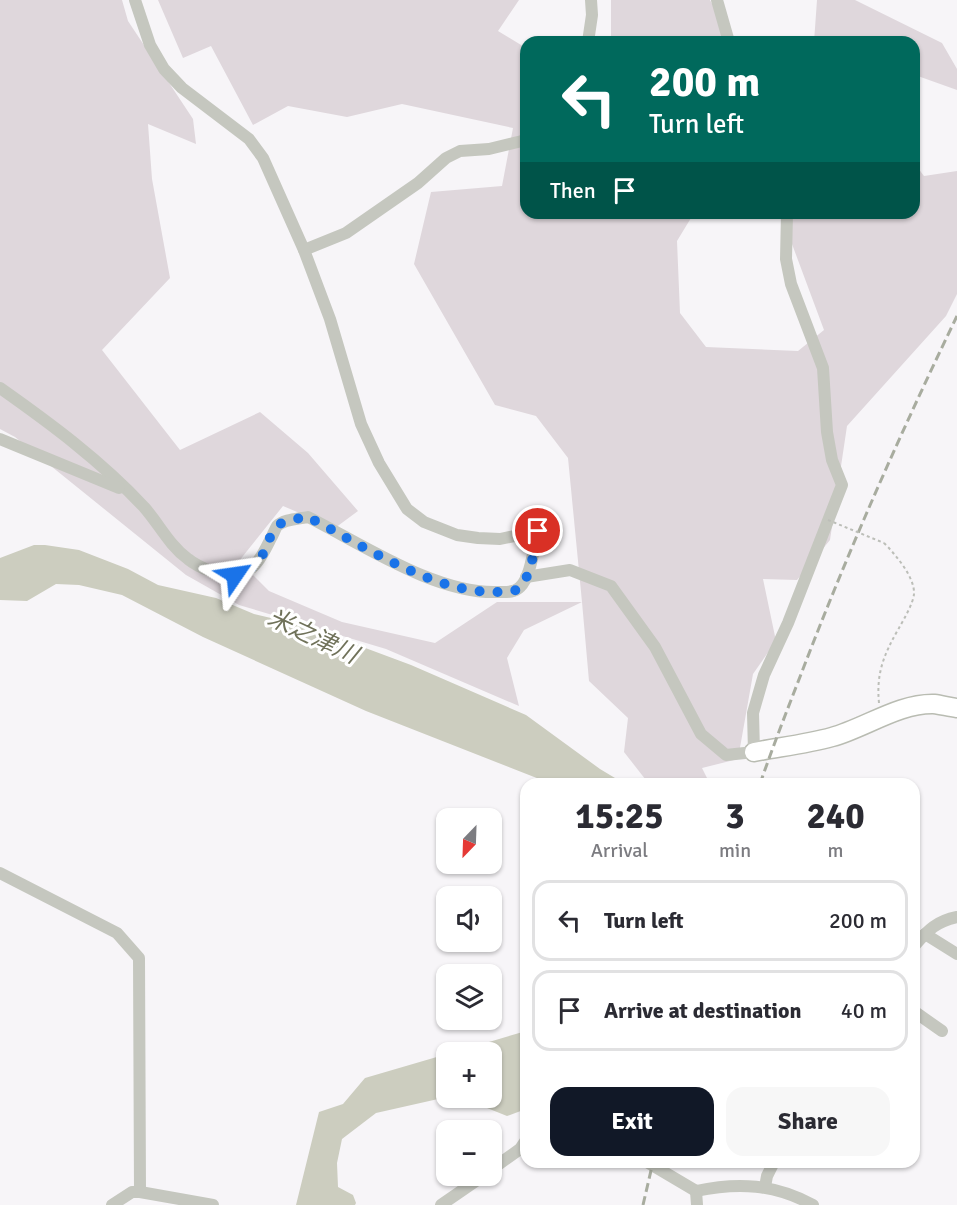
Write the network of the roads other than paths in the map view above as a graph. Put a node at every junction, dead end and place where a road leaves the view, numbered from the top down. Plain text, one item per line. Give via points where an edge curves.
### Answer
1 (135, 0) edge
2 (591, 0) edge
3 (717, 0) edge
4 (589, 36) edge
5 (727, 36) edge
6 (520, 141) edge
7 (786, 219) edge
8 (304, 250) junction
9 (0, 388) edge
10 (0, 439) edge
11 (126, 491) junction
12 (526, 577) junction
13 (957, 708) edge
14 (754, 752) junction
15 (0, 873) edge
16 (957, 916) edge
17 (925, 934) junction
18 (920, 940) edge
19 (957, 954) edge
20 (920, 1016) edge
21 (942, 1031) dead end
22 (520, 1149) edge
23 (502, 1162) edge
24 (657, 1168) edge
25 (771, 1168) edge
26 (469, 1186) edge
27 (765, 1187) junction
28 (696, 1191) junction
29 (140, 1192) junction
30 (112, 1205) edge
31 (213, 1205) edge
32 (441, 1205) edge
33 (697, 1205) edge
34 (813, 1205) edge

1 - 8 street via 150,45 164,69 182,88 249,139 263,158
2 - 4 street
3 - 5 street
6 - 8 street via 460,151 446,158 418,183 346,233
7 - 14 street via 790,284 823,368 827,432 842,485 764,675 753,713
8 - 12 street via 362,424 395,492 407,509 424,522 457,535 500,539 538,531
9 - 11 street via 71,439
10 - 11 street
11 - 12 street via 189,561 215,573 235,575 248,571 259,562 278,526 308,517 420,574 461,588 486,593 513,591
12 - 14 street via 570,570 611,586 655,647 701,734 726,755
13 - 14 street via 932,704 880,718 832,737
15 - 29 street via 117,933 139,958
16 - 17 street via 942,920
17 - 18 street
17 - 19 street
20 - 21 street
22 - 23 street
24 - 28 street
25 - 27 street
26 - 32 street
27 - 28 street via 722,1186
27 - 34 street via 796,1195
28 - 33 street
29 - 30 street via 132,1192
29 - 31 street

